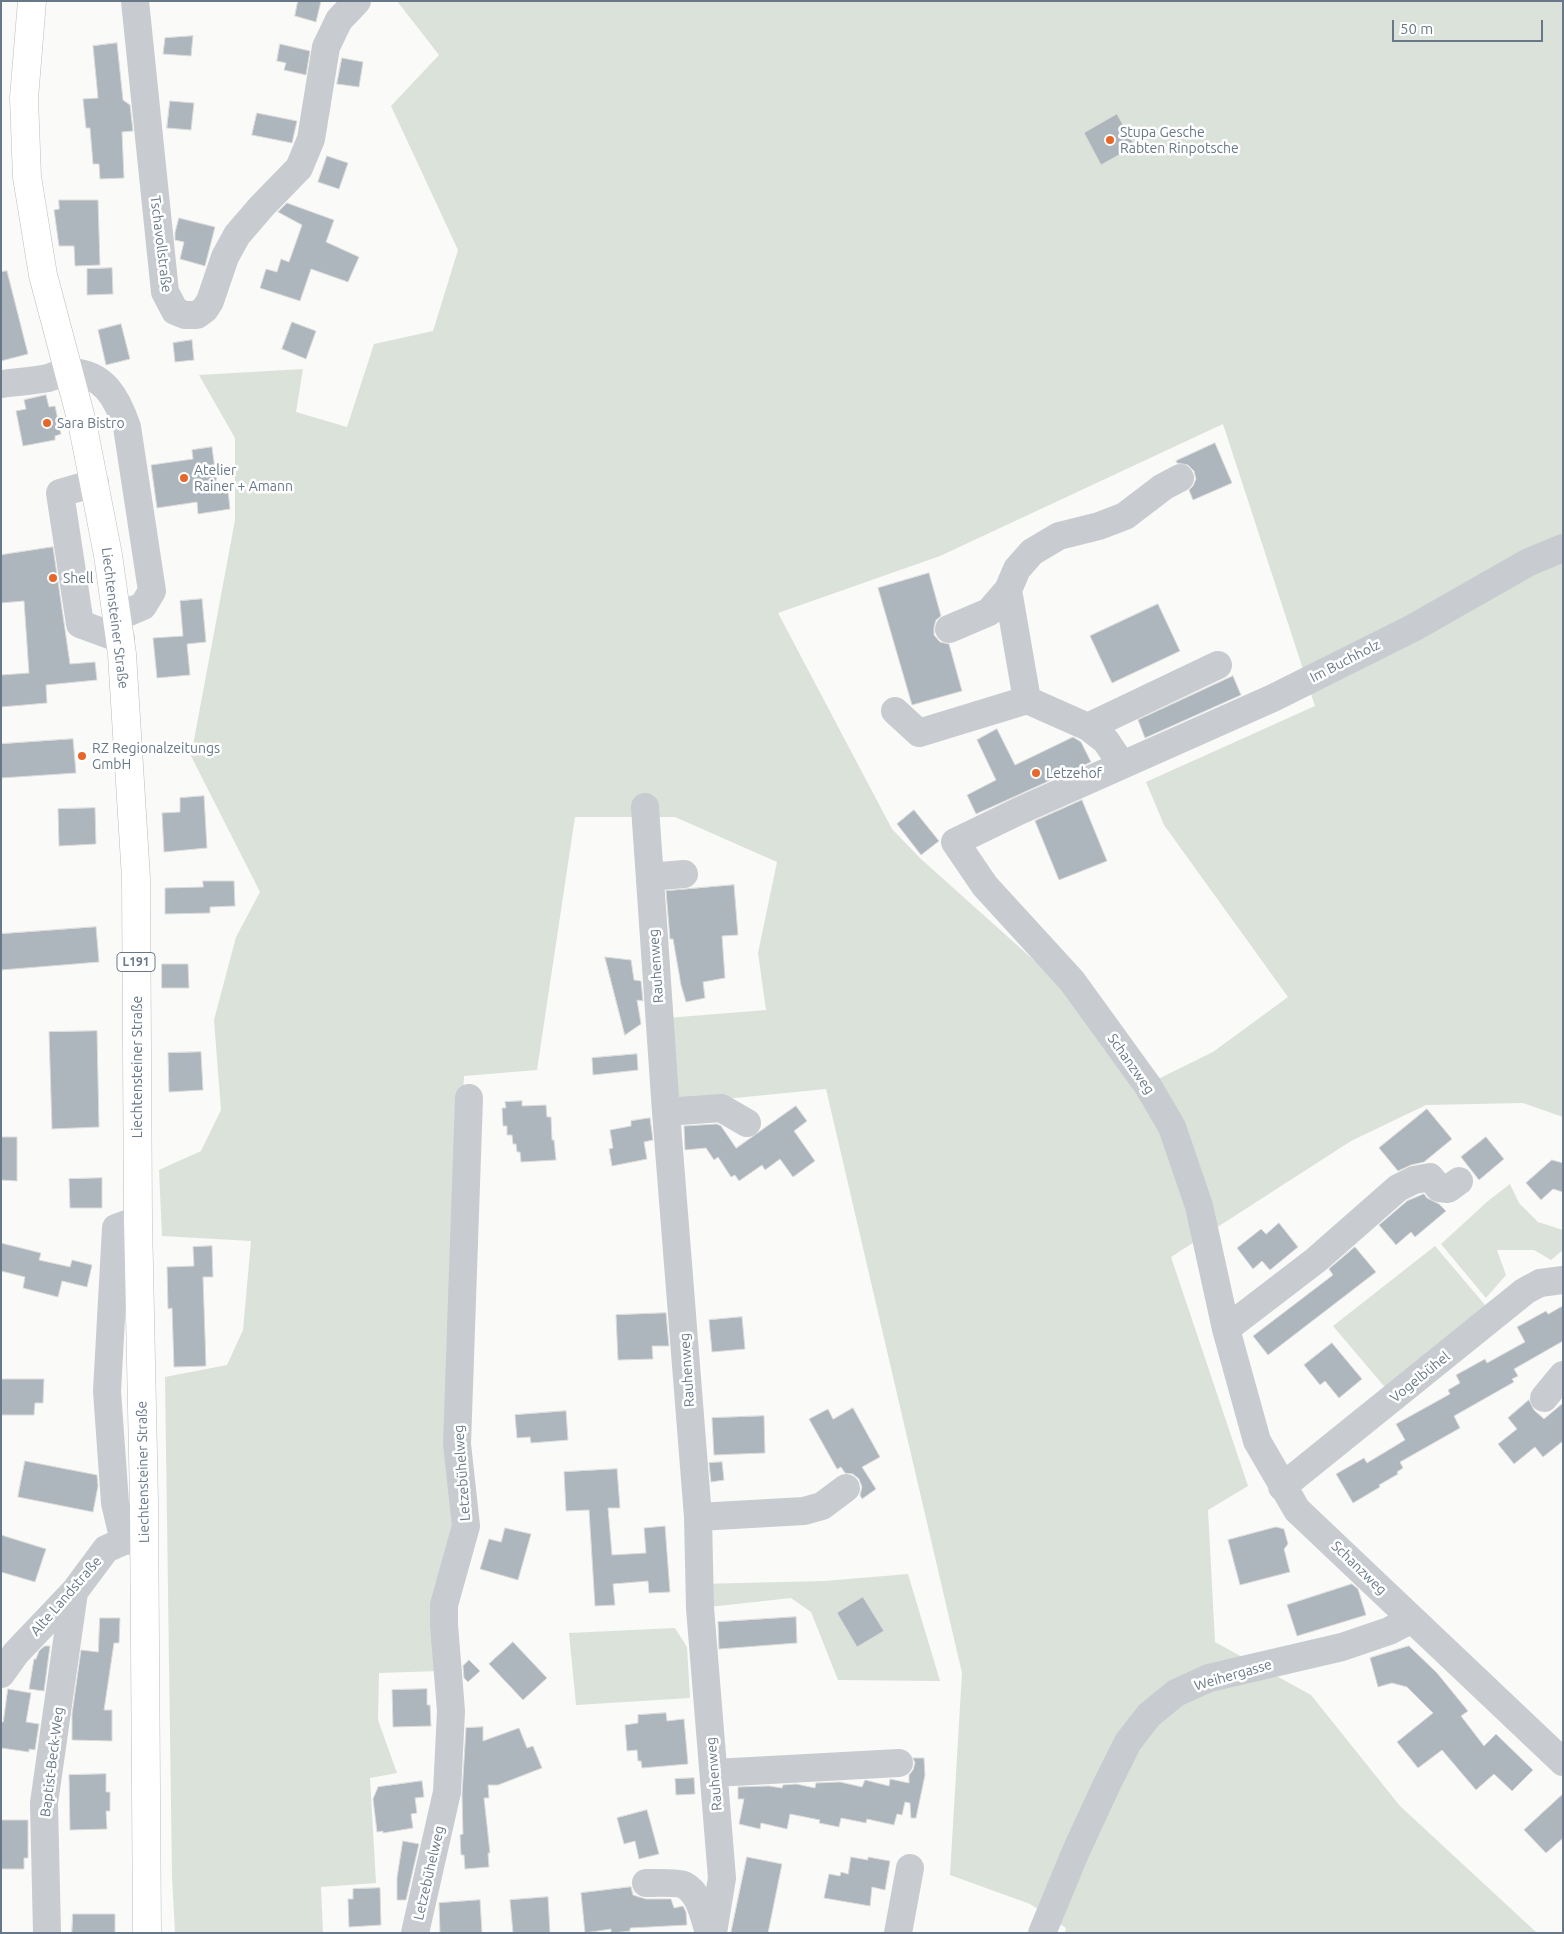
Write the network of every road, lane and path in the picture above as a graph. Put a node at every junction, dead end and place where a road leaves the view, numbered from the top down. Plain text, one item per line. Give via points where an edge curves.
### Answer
1 (32, 1) edge
2 (135, 1) edge
3 (357, 1) edge
4 (69, 372) junction
5 (1, 384) edge
6 (1180, 478) dead end
7 (95, 483) junction
8 (1563, 548) edge
9 (1008, 590) junction
10 (119, 628) junction
11 (949, 629) dead end
12 (1218, 665) dead end
13 (1027, 700) junction
14 (895, 711) dead end
15 (1088, 727) junction
16 (1122, 765) junction
17 (645, 807) dead end
18 (955, 842) joint
19 (684, 874) dead end
20 (650, 877) junction
21 (469, 1098) dead end
22 (666, 1112) junction
23 (747, 1123) dead end
24 (1459, 1181) dead end
25 (1563, 1280) edge
26 (1226, 1329) junction
27 (1563, 1375) edge
28 (1544, 1398) dead end
29 (1282, 1487) junction
30 (846, 1488) dead end
31 (698, 1517) junction
32 (133, 1540) junction
33 (74, 1592) junction
34 (1412, 1619) junction
35 (6, 1655) edge
36 (1563, 1762) edge
37 (899, 1763) dead end
38 (714, 1772) junction
39 (910, 1868) dead end
40 (646, 1883) dead end
41 (47, 1933) edge
42 (147, 1933) edge
43 (415, 1933) edge
44 (711, 1933) edge
45 (898, 1933) edge
46 (1042, 1933) edge

1 - 4 main road, Liechtensteiner Straße / L191 via 24,98 27,177 43,275
2 - 3 street, Tschavollstraße via 165,292 175,311 185,315 206,309 225,257 237,236 299,168 311,139 326,47 338,20
4 - 5 street
4 - 7 main road, Liechtensteiner Straße / L191
4 - 10 street via 93,376 104,384 121,409 127,427 152,591 143,606
6 - 9 street via 1125,516 1059,536 1032,552 1017,569
7 - 10 main road, Liechtensteiner Straße / L191
7 - 10 street via 60,493 80,624
8 - 16 street, Im Buchholz via 1529,562 1413,628 1274,698
9 - 11 street via 989,612
9 - 13 street
10 - 32 main road, Liechtensteiner Straße / L191 via 136,878 144,1492
12 - 15 street
13 - 14 street via 919,733
13 - 15 street
15 - 16 street via 1106,741
16 - 18 street, Im Buchholz
17 - 20 street, Rauhenweg
18 - 26 street, Schanzweg via 985,886 1072,981 1148,1086 1172,1127 1199,1206
19 - 20 street
20 - 22 street, Rauhenweg
21 - 43 street, Letzebühelweg via 457,1444 466,1526 444,1605 451,1711 447,1792
22 - 23 street via 721,1108
22 - 31 street, Rauhenweg
24 - 26 street via 1448,1189 1439,1188 1430,1177 1398,1188 1316,1260
25 - 29 street, Vogelbühel via 1540,1284 1525,1291
26 - 29 street, Schanzweg via 1257,1441
27 - 28 street
29 - 34 street, Schanzweg via 1297,1510
30 - 31 street via 822,1506 804,1511
31 - 38 street, Rauhenweg via 700,1608
32 - 33 street, Alte Landstraße via 106,1549
32 - 42 main road, Liechtensteiner Straße / L191
33 - 35 street, Alte Landstraße
33 - 41 street, Baptist-Beck-Weg via 44,1803
34 - 36 street, Schanzweg
34 - 46 street, Weihergasse via 1342,1647 1209,1678 1176,1693 1149,1715 1128,1742 1107,1784
37 - 38 street
38 - 44 street, Rauhenweg via 722,1878
39 - 45 street
40 - 44 street via 683,1885 693,1892

